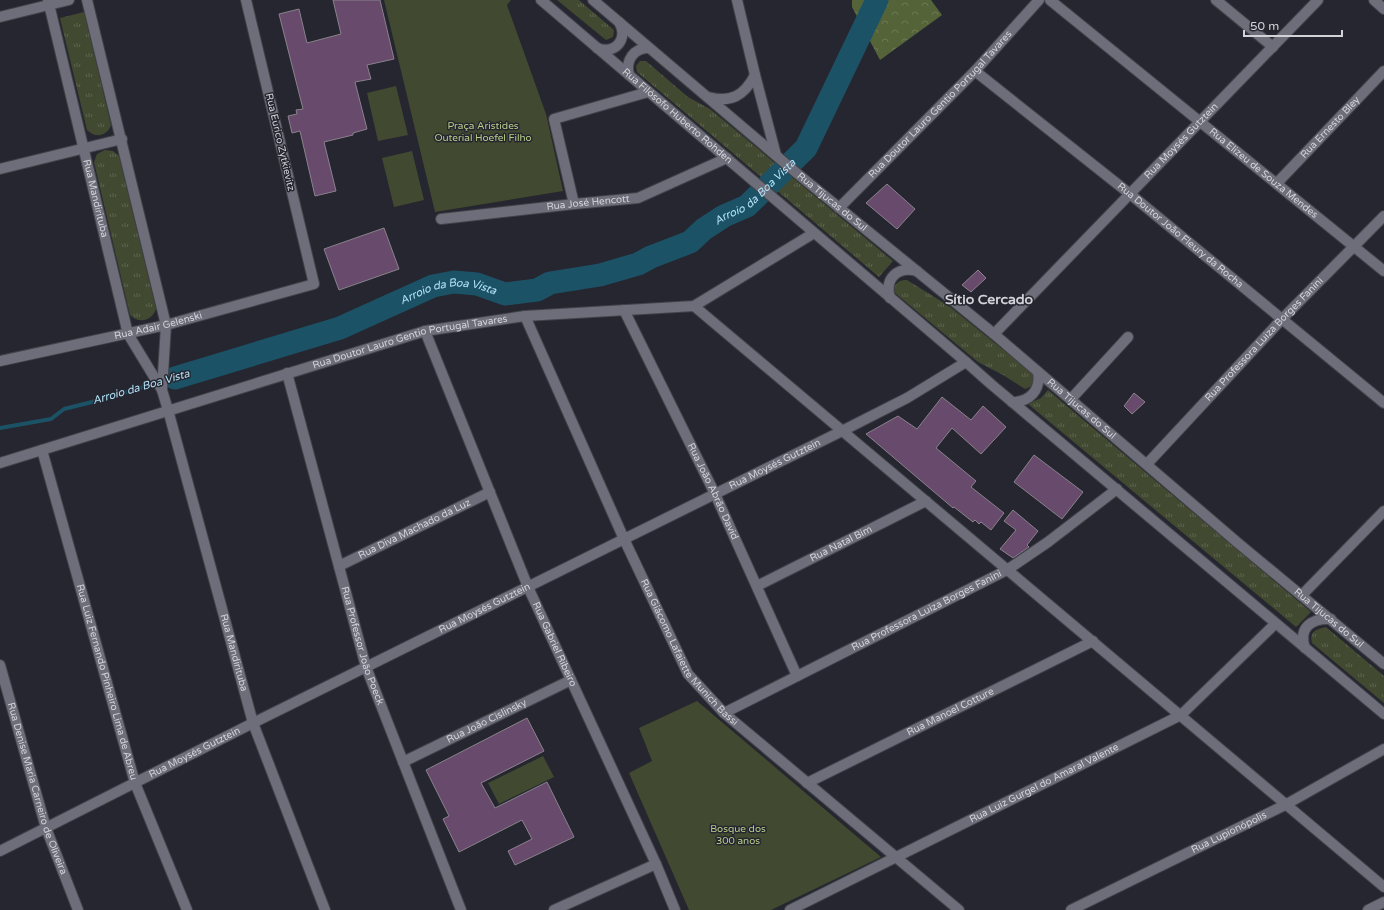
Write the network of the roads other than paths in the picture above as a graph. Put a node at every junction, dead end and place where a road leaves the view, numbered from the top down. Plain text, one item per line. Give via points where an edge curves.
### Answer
1 (69, 0) edge
2 (87, 0) edge
3 (246, 0) edge
4 (541, 0) edge
5 (593, 0) edge
6 (737, 0) edge
7 (1039, 0) edge
8 (1050, 0) edge
9 (1216, 0) edge
10 (1318, 0) edge
11 (1374, 0) edge
12 (49, 2) edge
13 (1384, 9) edge
14 (0, 17) edge
15 (619, 22) junction
16 (1273, 47) junction
17 (597, 48) junction
18 (649, 48) junction
19 (975, 71) junction
20 (1384, 71) edge
21 (629, 75) junction
22 (755, 75) junction
23 (648, 92) junction
24 (707, 97) junction
25 (1201, 121) junction
26 (122, 139) junction
27 (84, 148) junction
28 (777, 156) junction
29 (727, 158) junction
30 (0, 169) edge
31 (1278, 184) junction
32 (1130, 194) junction
33 (574, 204) junction
34 (839, 208) junction
35 (1384, 216) edge
36 (441, 219) dead end
37 (814, 233) junction
38 (1354, 246) junction
39 (917, 271) junction
40 (1384, 271) edge
41 (314, 284) joint
42 (890, 298) junction
43 (694, 306) junction
44 (624, 310) junction
45 (524, 316) junction
46 (1282, 319) junction
47 (166, 325) junction
48 (425, 331) junction
49 (128, 334) junction
50 (994, 334) junction
51 (1128, 337) dead end
52 (0, 361) edge
53 (966, 362) junction
54 (1038, 372) junction
55 (287, 373) junction
56 (162, 390) junction
57 (1071, 399) junction
58 (1012, 402) junction
59 (1384, 402) edge
60 (168, 410) junction
61 (842, 431) junction
62 (42, 450) junction
63 (0, 463) edge
64 (1147, 464) junction
65 (1117, 489) junction
66 (490, 492) junction
67 (715, 494) junction
68 (926, 501) junction
69 (1384, 511) edge
70 (624, 539) junction
71 (339, 566) junction
72 (1007, 570) junction
73 (757, 586) junction
74 (528, 587) junction
75 (1302, 595) junction
76 (1331, 619) junction
77 (1275, 624) junction
78 (1093, 641) junction
79 (1305, 648) junction
80 (1384, 664) edge
81 (0, 665) edge
82 (366, 667) junction
83 (797, 676) junction
84 (571, 680) junction
85 (724, 713) junction
86 (1384, 714) edge
87 (1181, 715) junction
88 (253, 723) junction
89 (1384, 749) edge
90 (403, 762) junction
91 (135, 783) junction
92 (807, 783) junction
93 (1285, 804) junction
94 (46, 828) junction
95 (0, 851) edge
96 (896, 856) junction
97 (656, 864) junction
98 (1384, 887) edge
99 (1384, 902) edge
100 (78, 910) edge
101 (187, 910) edge
102 (325, 910) edge
103 (461, 910) edge
104 (554, 910) edge
105 (675, 910) edge
106 (790, 910) edge
107 (959, 910) edge
108 (1071, 910) edge
109 (1368, 910) edge

1 - 12 street
2 - 26 street, Rua Mandirituba
3 - 41 street, Rua Eurico Zytkievitz
4 - 17 street, Rua Filósofo Huberto Rohden
5 - 15 street
6 - 22 street
7 - 19 street, Rua Doutor Lauro Gentio Portugal Tavares
8 - 25 street, Rua Elizeu de Souza Mendes
9 - 16 street
10 - 16 street, Rua Moysés Gutztein
11 - 13 street
12 - 14 street
12 - 27 street, Rua Mandirituba
15 - 17 street via 623,32 620,42 612,49
15 - 18 street
16 - 25 street, Rua Moysés Gutztein
17 - 21 street, Rua Filósofo Huberto Rohden
18 - 21 street via 639,49 631,55
18 - 24 street
19 - 32 street, Rua Doutor João Fleury da Rocha
19 - 34 street, Rua Doutor Lauro Gentio Portugal Tavares
20 - 31 street, Rua Ernesto Bley
21 - 23 street, Rua Filósofo Huberto Rohden
22 - 24 street via 750,86 741,94 719,100
22 - 28 street
23 - 29 street, Rua Filósofo Huberto Rohden
23 - 33 street via 554,119
24 - 28 street
25 - 31 street, Rua Elizeu de Souza Mendes
25 - 32 street, Rua Moysés Gutztein
26 - 27 street
26 - 47 street, Rua Mandirituba
27 - 30 street
27 - 49 street, Rua Mandirituba
28 - 34 street, Rua Tijucas do Sul
29 - 33 street, Rua José Hencott via 638,198
29 - 37 street, Rua Filósofo Huberto Rohden
31 - 38 street, Rua Elizeu de Souza Mendes
32 - 46 street, Rua Doutor João Fleury da Rocha
32 - 50 street, Rua Moysés Gutztein
33 - 36 street, Rua José Hencott
34 - 39 street, Rua Tijucas do Sul
35 - 38 street, Rua Professora Luiza Borges Fanini
37 - 42 street
37 - 43 street, Rua Doutor Lauro Gentio Portugal Tavares
38 - 40 street, Rua Elizeu de Souza Mendes
38 - 46 street, Rua Professora Luiza Borges Fanini
39 - 42 street via 904,270 893,276 889,287
39 - 50 street, Rua Tijucas do Sul
41 - 47 street, Rua Adair Gelenski
42 - 53 street
43 - 44 street, Rua Doutor Lauro Gentio Portugal Tavares
43 - 61 street
44 - 45 street, Rua Doutor Lauro Gentio Portugal Tavares
44 - 67 street, Rua João Abrão David
45 - 48 street, Rua Doutor Lauro Gentio Portugal Tavares
45 - 70 street, Rua Giácomo Lafaiette Munich Bassi
46 - 59 street, Rua Doutor João Fleury da Rocha
46 - 64 street, Rua Professora Luiza Borges Fanini
47 - 49 street, Rua Adair Gelenski
47 - 56 street, Rua Mandirituba
48 - 55 street, Rua Doutor Lauro Gentio Portugal Tavares
48 - 66 street, Rua Gabriel Ribeiro
49 - 52 street, Rua Adair Gelenski
49 - 56 street, Rua Mandirituba
50 - 54 street, Rua Tijucas do Sul
51 - 57 street
53 - 58 street
53 - 61 street, Rua Moysés Gutztein via 907,398
54 - 57 street, Rua Tijucas do Sul
54 - 58 street via 1038,383 1034,393 1024,400
55 - 60 street, Rua Doutor Lauro Gentio Portugal Tavares
55 - 71 street, Rua Professor João Poeck
56 - 60 street, Rua Mandirituba
57 - 64 street, Rua Tijucas do Sul
58 - 65 street
60 - 62 street, Rua Doutor Lauro Gentio Portugal Tavares
60 - 88 street, Rua Mandirituba
61 - 67 street, Rua Moysés Gutztein
61 - 68 street
62 - 63 street, Rua Doutor Lauro Gentio Portugal Tavares
62 - 91 street, Rua Luiz Fernando Pinheiro Lima de Abreu
64 - 75 street, Rua Tijucas do Sul
65 - 72 street, Rua Professora Luiza Borges Fanini
65 - 77 street
66 - 71 street, Rua Diva Machado da Luz
66 - 74 street, Rua Gabriel Ribeiro
67 - 70 street, Rua Moysés Gutztein
67 - 73 street, Rua João Abrão David
68 - 72 street
68 - 73 street, Rua Natal Bim
69 - 75 street
70 - 74 street, Rua Moysés Gutztein
70 - 85 street, Rua Giácomo Lafaiette Munich Bassi via 688,674
71 - 82 street, Rua Professor João Poeck
72 - 78 street
72 - 83 street, Rua Professora Luiza Borges Fanini
73 - 83 street, Rua João Abrão David
74 - 82 street, Rua Moysés Gutztein
74 - 84 street, Rua Gabriel Ribeiro
75 - 76 street, Rua Tijucas do Sul
76 - 79 street via 1319,619 1306,628 1303,638
76 - 80 street, Rua Tijucas do Sul
77 - 79 street
77 - 87 street, Rua Luiz Gurgel do Amaral Valente
78 - 87 street
78 - 92 street, Rua Manoel Cotture
79 - 86 street
81 - 94 street, Rua Denise Maria Carneiro de Oliveira
82 - 88 street, Rua Moysés Gutztein
82 - 90 street, Rua Professor João Poeck
83 - 85 street, Rua Professora Luiza Borges Fanini
84 - 90 street, Rua João Cislinsky
84 - 97 street, Rua Gabriel Ribeiro
85 - 92 street, Rua Giácomo Lafaiette Munich Bassi
87 - 93 street
87 - 96 street, Rua Luiz Gurgel do Amaral Valente
88 - 91 street, Rua Moysés Gutztein
88 - 102 street, Rua Mandirituba
89 - 93 street, Rua Lupionópolis
90 - 103 street, Rua Professor João Poeck
91 - 94 street, Rua Moysés Gutztein
91 - 101 street, Rua Luiz Fernando Pinheiro Lima de Abreu
92 - 96 street, Rua Giácomo Lafaiette Munich Bassi
93 - 98 street
93 - 108 street, Rua Lupionópolis
94 - 95 street, Rua Moysés Gutztein
94 - 100 street, Rua Denise Maria Carneiro de Oliveira
96 - 106 street, Rua Luiz Gurgel do Amaral Valente
96 - 107 street, Rua Giácomo Lafaiette Munich Bassi
97 - 104 street
97 - 105 street, Rua Gabriel Ribeiro
99 - 109 street

